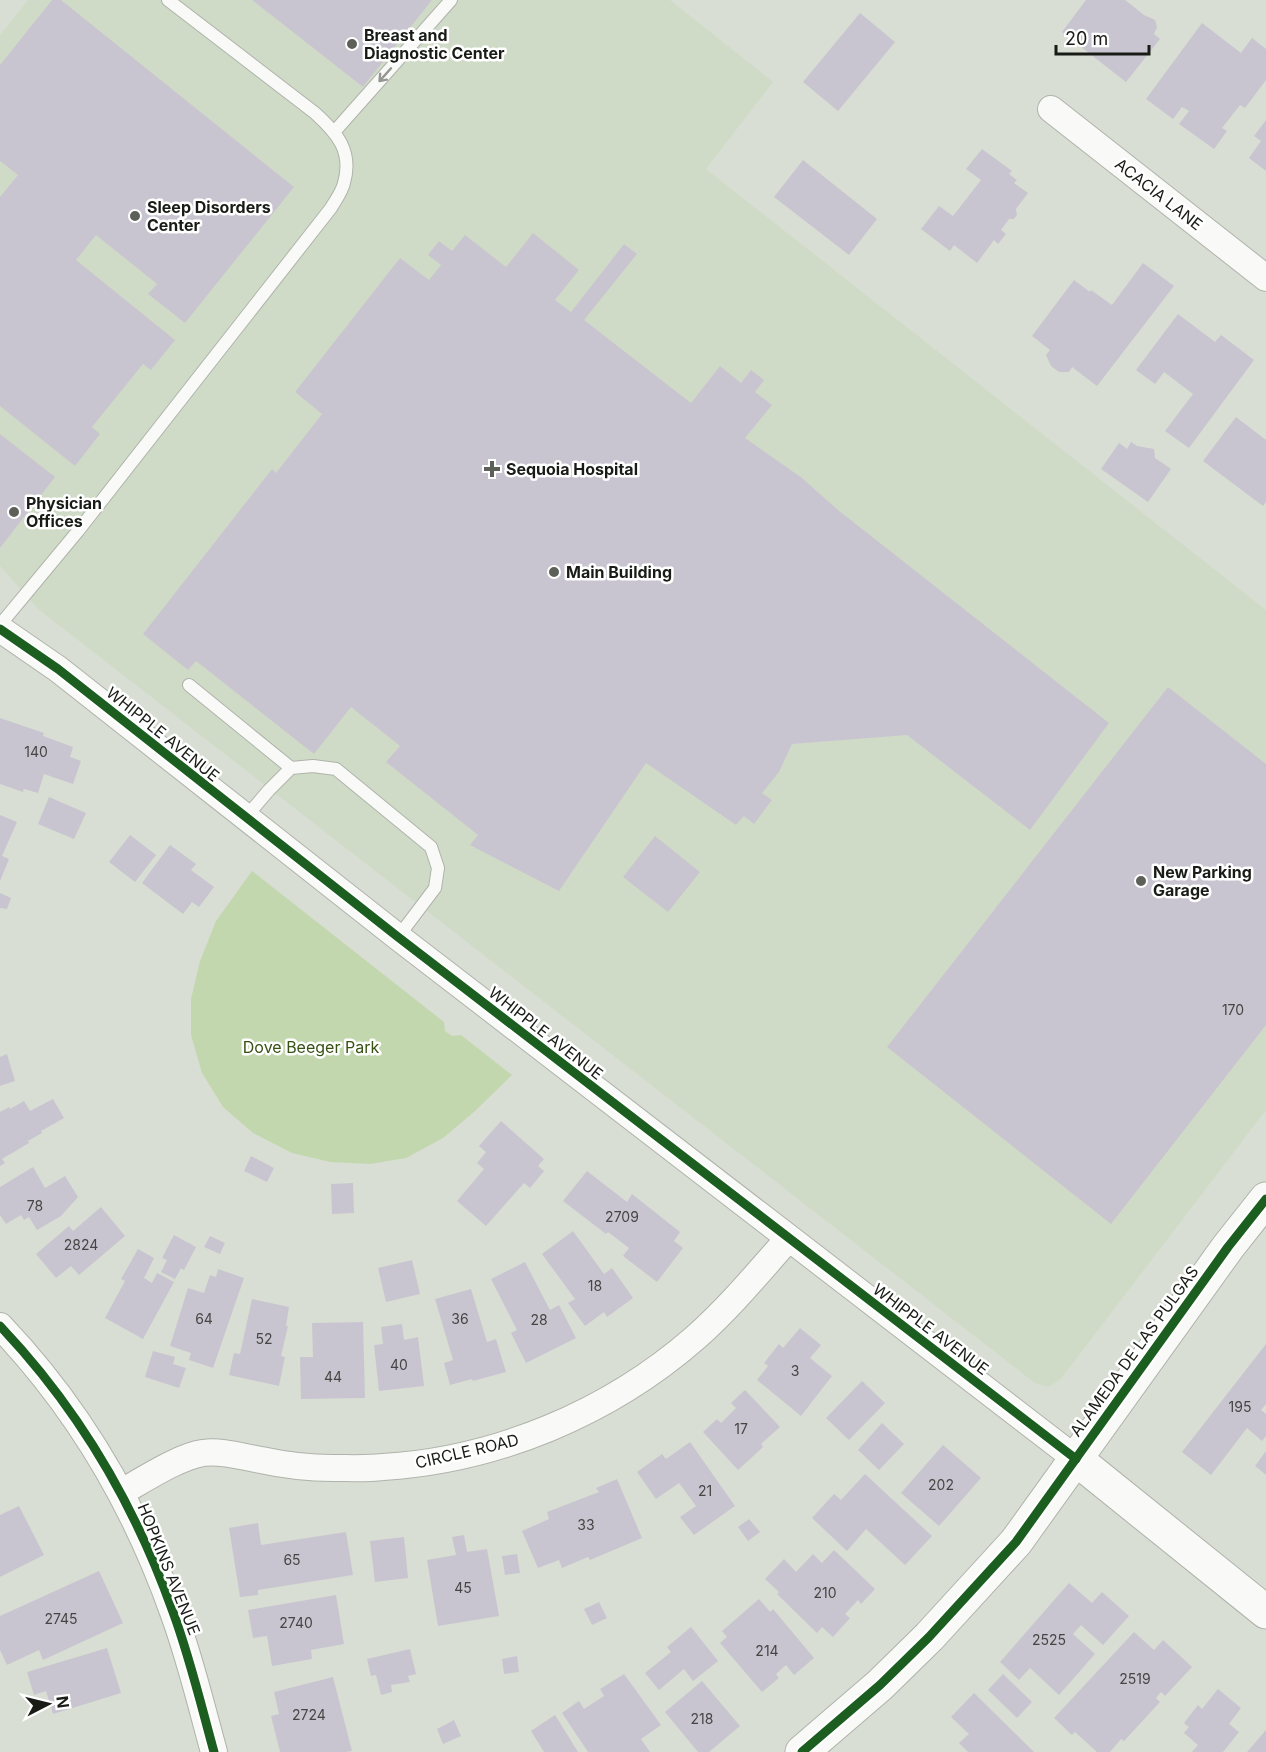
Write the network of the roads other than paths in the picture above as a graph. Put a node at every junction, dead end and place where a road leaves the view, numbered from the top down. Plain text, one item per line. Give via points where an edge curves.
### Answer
1 (168, 0) edge
2 (452, 0) edge
3 (1052, 109) dead end
4 (335, 131) junction
5 (1266, 278) edge
6 (0, 627) edge
7 (189, 685) dead end
8 (291, 768) junction
9 (245, 818) junction
10 (398, 937) junction
11 (1266, 1199) edge
12 (788, 1239) junction
13 (0, 1326) edge
14 (1076, 1459) junction
15 (122, 1492) junction
16 (1266, 1612) edge
17 (214, 1752) edge
18 (802, 1752) edge

1 - 4 lane
2 -> 4 lane
3 - 5 street, ACACIA LANE
4 - 6 lane via 347,157 344,184 331,208
6 - 9 street, WHIPPLE AVENUE
7 - 8 lane
8 - 9 lane
8 - 10 lane via 336,769 431,848 438,868 435,888
9 - 10 street, WHIPPLE AVENUE
10 - 12 street, WHIPPLE AVENUE
11 - 14 main road, ALAMEDA DE LAS PULGAS
12 - 14 street, WHIPPLE AVENUE
12 - 15 street, CIRCLE ROAD via 695,1337 645,1377 596,1407 543,1431 438,1461 383,1467 328,1468 203,1453 179,1461
13 - 15 street, HOPKINS AVENUE via 60,1397
14 - 16 main road, WHIPPLE AVENUE
14 - 18 main road, ALAMEDA DE LAS PULGAS via 1016,1542 974,1590 880,1684
15 - 17 street, HOPKINS AVENUE via 173,1612

